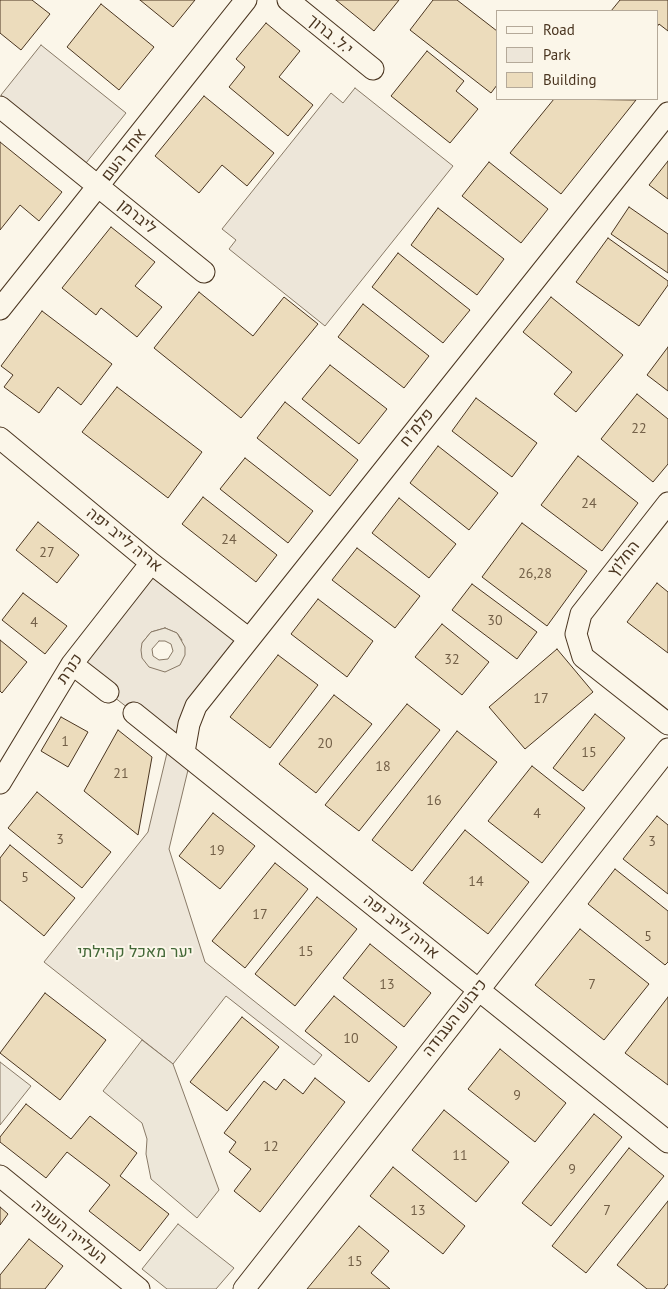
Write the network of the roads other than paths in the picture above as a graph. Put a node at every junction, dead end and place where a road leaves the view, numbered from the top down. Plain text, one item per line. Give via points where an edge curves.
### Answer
1 (246, 0) edge
2 (288, 0) edge
3 (372, 69) dead end
4 (0, 107) edge
5 (668, 112) edge
6 (99, 186) junction
7 (204, 272) dead end
8 (0, 309) edge
9 (0, 438) edge
10 (668, 504) edge
11 (151, 563) junction
12 (249, 639) junction
13 (72, 664) junction
14 (108, 692) dead end
15 (134, 713) dead end
16 (668, 724) edge
17 (668, 749) edge
18 (184, 752) junction
19 (0, 784) edge
20 (478, 989) junction
21 (668, 1142) edge
22 (0, 1176) edge
23 (139, 1289) edge
24 (244, 1289) edge

1 - 6 street, אחד העם
2 - 3 street, י.ל. ברוך
4 - 6 street, ליברמן
5 - 12 street, פלמ"ח
6 - 7 street, ליברמן
6 - 8 street, אחד העם
9 - 11 street, אריה לייב יפה
10 - 16 street, החלוץ via 581,614 576,634 583,657
11 - 12 street, אריה לייב יפה
11 - 13 street, כנרת
12 - 18 street, פלמ"ח via 196,706
13 - 14 street
13 - 19 street, כנרת
15 - 18 street, אריה לייב יפה
17 - 20 street, כיבוש העבודה
18 - 20 street, אריה לייב יפה
20 - 21 street, אריה לייב יפה
20 - 24 street, כיבוש העבודה
22 - 23 street, העלייה השניה

